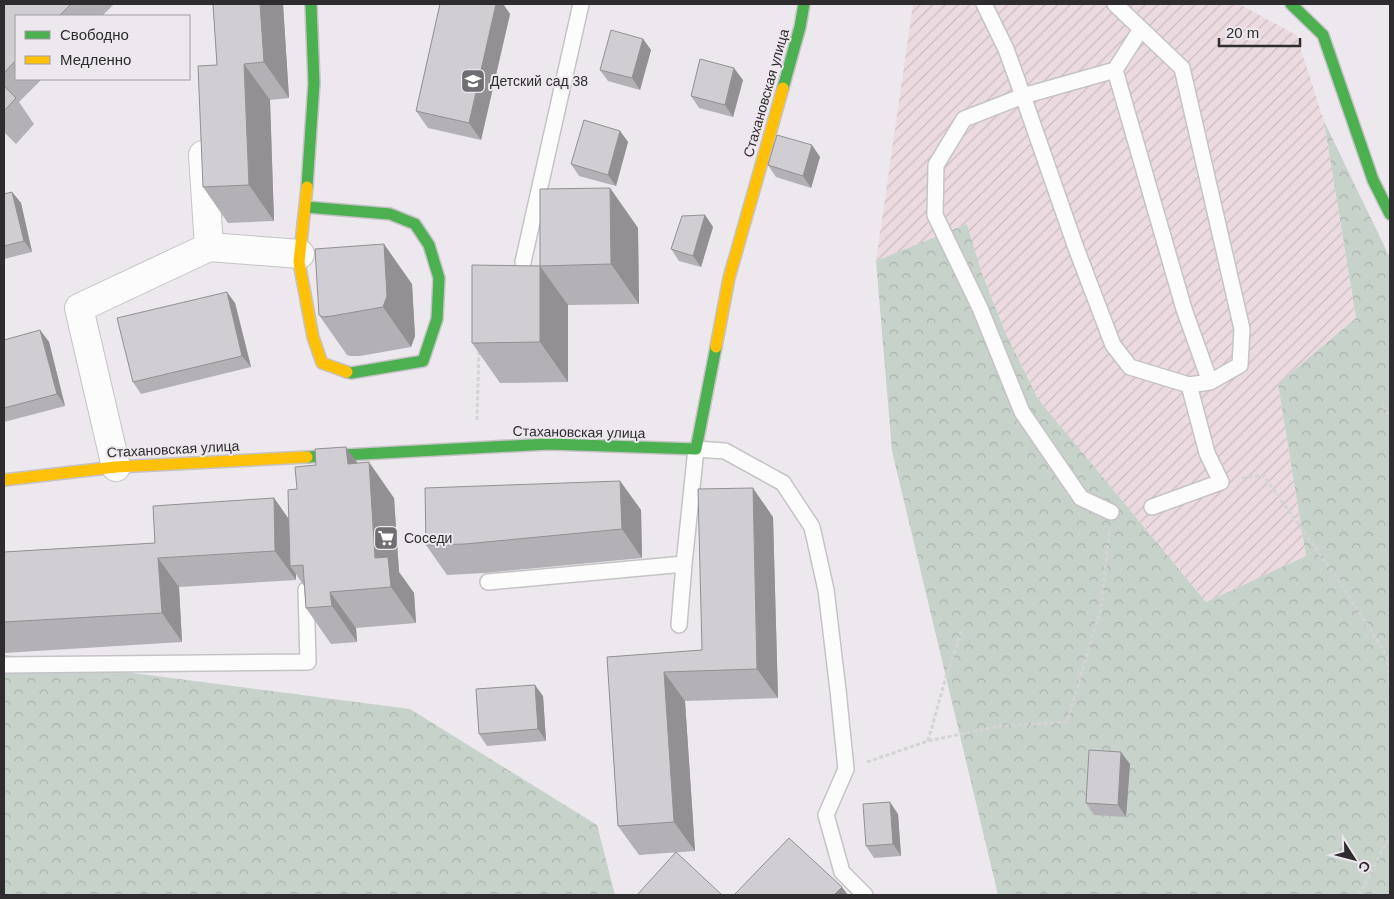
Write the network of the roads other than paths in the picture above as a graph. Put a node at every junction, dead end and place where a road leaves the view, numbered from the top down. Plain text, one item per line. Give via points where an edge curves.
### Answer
1 (311, 4) edge
2 (581, 4) edge
3 (804, 4) edge
4 (984, 4) edge
5 (1115, 4) edge
6 (1291, 4) edge
7 (1141, 29) junction
8 (1115, 70) junction
9 (1022, 96) junction
10 (202, 134) edge
11 (306, 207) junction
12 (1390, 214) edge
13 (209, 247) junction
14 (300, 254) junction
15 (523, 262) dead end
16 (1210, 382) junction
17 (1189, 385) junction
18 (696, 449) junction
19 (301, 456) junction
20 (116, 466) junction
21 (302, 476) edge
22 (4, 480) edge
23 (1152, 506) dead end
24 (1111, 512) road end
25 (684, 564) junction
26 (305, 574) edge
27 (488, 582) dead end
28 (679, 625) dead end
29 (4, 665) edge
30 (865, 895) edge

1 - 11 main road via 314,83
2 - 15 lane
3 - 18 main road, Стахановская улица via 729,278
4 - 9 lane via 1006,50
5 - 7 lane
6 - 12 main road via 1324,35 1374,180
7 - 8 lane
7 - 16 lane via 1182,68 1242,329 1240,365
8 - 9 lane
8 - 16 lane via 1184,309
9 - 17 lane via 1113,345 1130,367
9 - 24 lane via 964,119 936,166 935,215 980,308 1022,412 1081,498
10 - 13 street
11 - 14 main road
11 - 14 main road via 390,214 416,224 429,245 439,278 437,319 423,362 351,373 322,363 313,337
13 - 14 street
13 - 20 street via 78,308
16 - 17 lane
17 - 23 lane via 1208,453 1222,482
18 - 19 main road, Стахановская улица via 549,444
18 - 25 lane
18 - 30 lane via 726,451 783,483 812,527 826,590 846,769 826,815 842,872
19 - 20 main road, Стахановская улица
19 - 21 lane
20 - 22 main road, Стахановская улица
25 - 27 lane
25 - 28 lane
26 - 29 lane via 308,662

